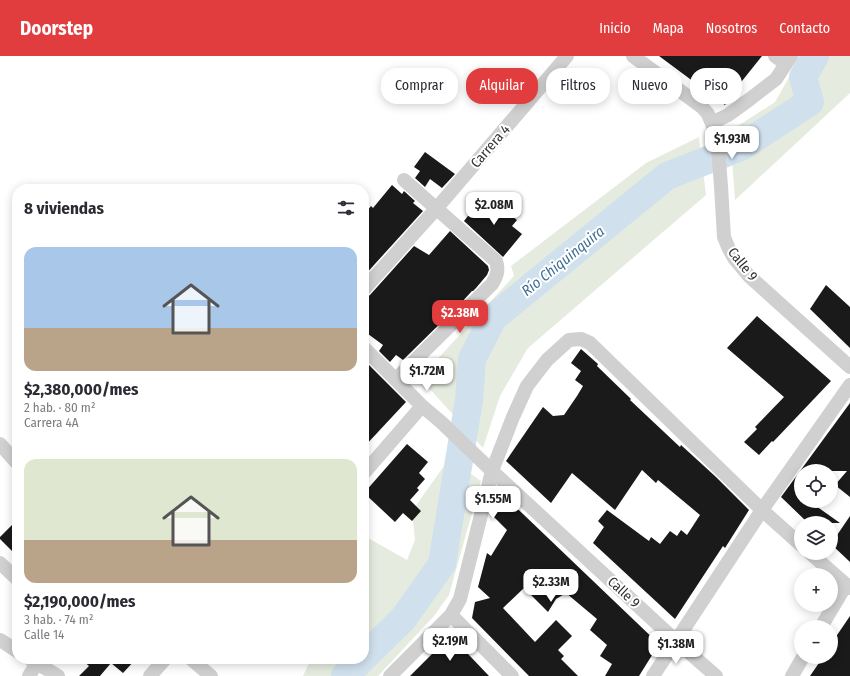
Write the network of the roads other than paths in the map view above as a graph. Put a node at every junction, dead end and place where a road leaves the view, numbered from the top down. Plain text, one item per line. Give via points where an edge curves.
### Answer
1 (567, 56) edge
2 (633, 56) edge
3 (784, 59) edge
4 (712, 122) junction
5 (404, 180) dead end
6 (436, 209) junction
7 (369, 283) edge
8 (369, 353) edge
9 (850, 367) edge
10 (396, 379) junction
11 (850, 385) edge
12 (422, 406) junction
13 (0, 444) edge
14 (12, 457) edge
15 (369, 467) edge
16 (492, 471) junction
17 (762, 510) junction
18 (794, 539) edge
19 (818, 560) edge
20 (0, 563) edge
21 (12, 574) edge
22 (848, 587) edge
23 (451, 615) junction
24 (826, 620) edge
25 (0, 640) edge
26 (676, 641) junction
27 (12, 648) edge
28 (35, 664) edge
29 (42, 664) edge
30 (161, 664) edge
31 (197, 664) edge
32 (799, 664) edge
33 (29, 676) edge
34 (58, 676) edge
35 (150, 676) edge
36 (211, 676) edge
37 (390, 676) edge
38 (512, 676) edge
39 (653, 676) edge
40 (716, 676) edge
41 (792, 676) edge

1 - 6 street, Carrera 4
2 - 4 street, Calle 9 via 702,107
3 - 4 street via 776,79 728,115
4 - 9 street, Calle 9 via 717,136 724,236 734,258 749,276
5 - 6 street
6 - 7 street, Carrera 4
6 - 10 street via 496,261 498,272 492,284
8 - 10 street, Calle 9
10 - 12 street, Calle 9
11 - 17 street
12 - 15 street
12 - 16 street, Calle 9
13 - 14 street
16 - 17 street via 527,386 547,360 569,340 581,339 590,343
16 - 23 street via 460,599
16 - 26 street, Calle 9
17 - 18 street
17 - 26 street
19 - 22 street
20 - 21 street
22 - 24 street
23 - 37 street
23 - 38 street
25 - 27 street
26 - 39 street
26 - 40 street, Calle 9
28 - 33 street
29 - 34 street
30 - 35 street
31 - 36 street
32 - 41 street

